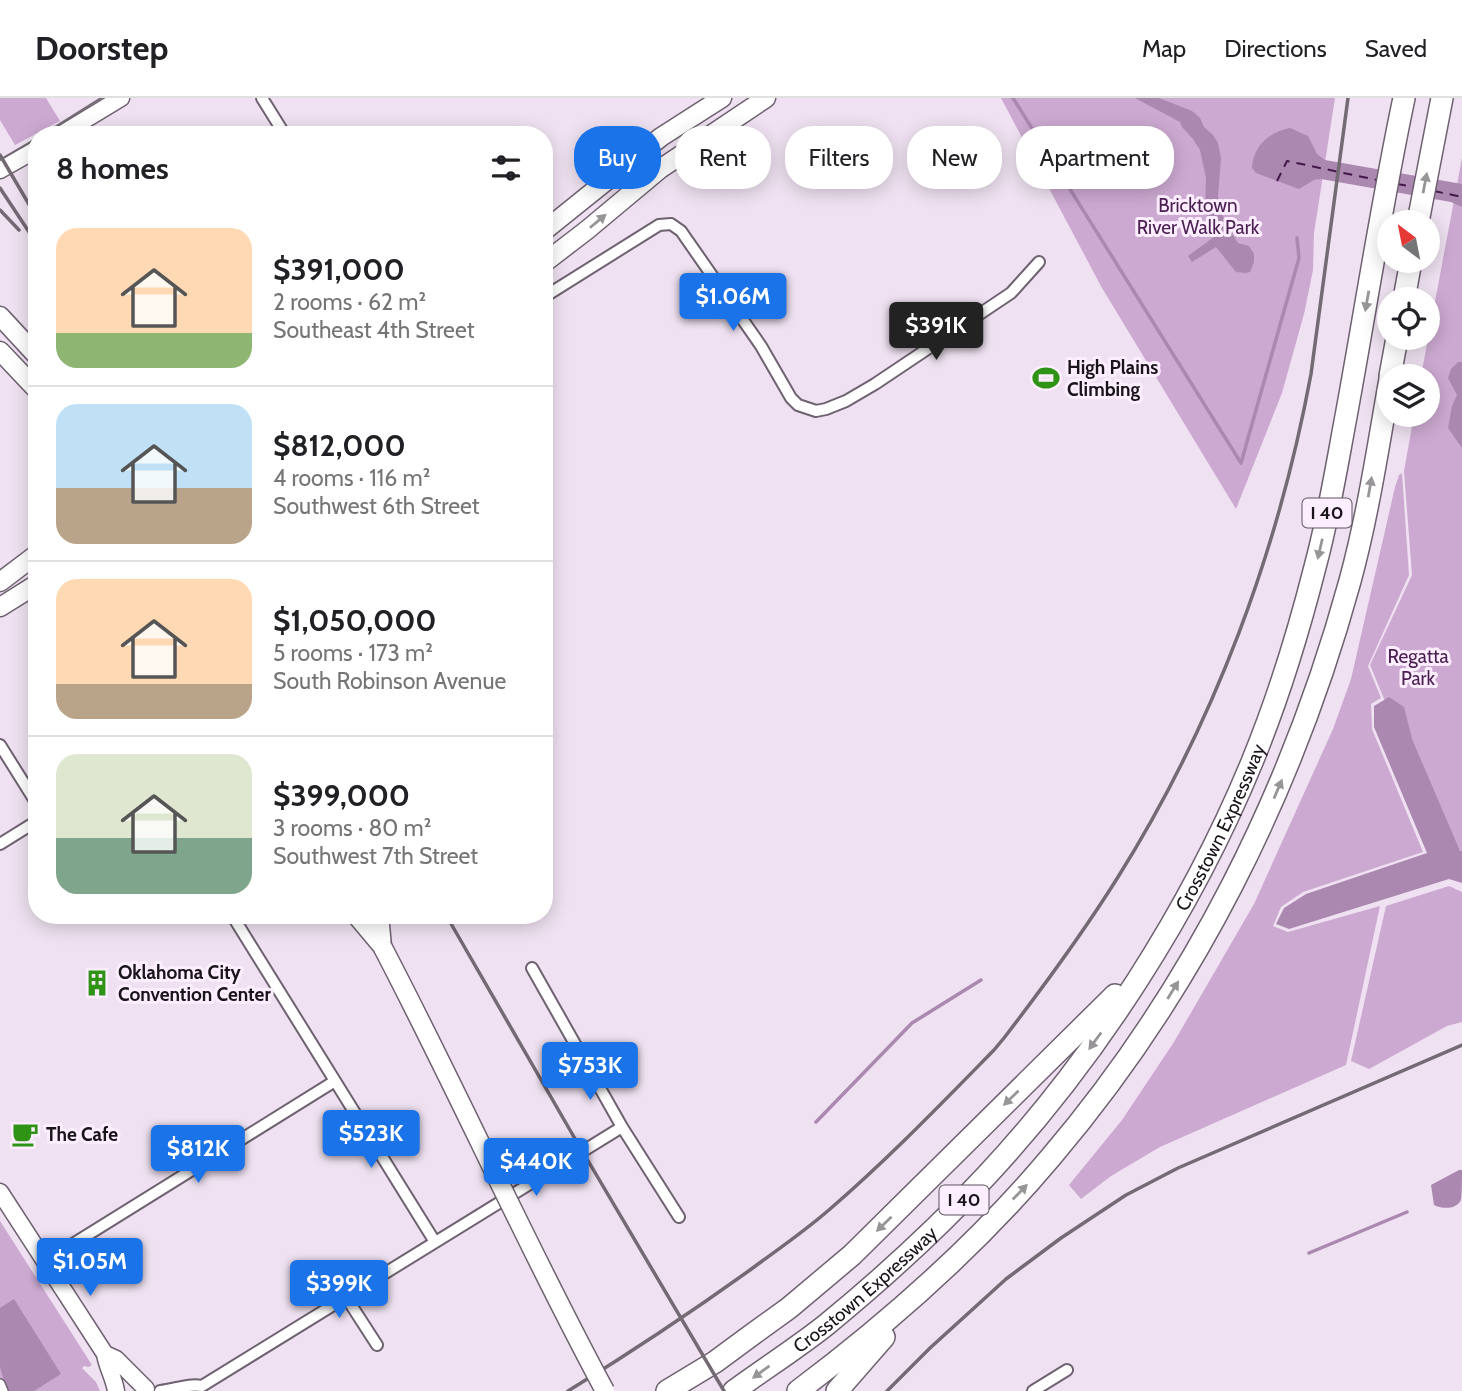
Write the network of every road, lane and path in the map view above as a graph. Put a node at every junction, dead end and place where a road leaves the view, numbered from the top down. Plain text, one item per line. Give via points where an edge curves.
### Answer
1 (121, 98) edge
2 (262, 98) edge
3 (722, 98) edge
4 (766, 98) edge
5 (1397, 98) edge
6 (1404, 98) edge
7 (1442, 98) edge
8 (75, 126) edge
9 (279, 126) edge
10 (1396, 137) junction
11 (28, 154) edge
12 (0, 170) edge
13 (1420, 210) edge
14 (553, 223) edge
15 (553, 256) edge
16 (1039, 262) dead end
17 (553, 291) edge
18 (0, 316) edge
19 (28, 346) edge
20 (0, 351) edge
21 (28, 381) edge
22 (1381, 427) edge
23 (28, 561) edge
24 (0, 582) edge
25 (28, 590) edge
26 (0, 607) edge
27 (0, 745) edge
28 (28, 790) edge
29 (28, 827) edge
30 (0, 844) edge
31 (237, 924) edge
32 (364, 924) edge
33 (380, 924) edge
34 (382, 946) junction
35 (1147, 965) junction
36 (531, 968) dead end
37 (335, 1081) junction
38 (622, 1127) junction
39 (0, 1192) edge
40 (680, 1217) dead end
41 (435, 1242) junction
42 (44, 1262) junction
43 (930, 1282) junction
44 (346, 1297) junction
45 (377, 1345) dead end
46 (105, 1354) junction
47 (1067, 1370) dead end
48 (0, 1384) edge
49 (201, 1388) edge
50 (3, 1391) edge
51 (116, 1391) edge
52 (147, 1391) edge
53 (605, 1391) edge
54 (667, 1391) edge
55 (734, 1391) edge
56 (798, 1391) edge
57 (837, 1391) edge
58 (1033, 1391) edge

1 - 8 main road
2 - 9 street
3 - 14 main road via 661,137
15 -> 4 main road via 660,169
5 - 10 highway
6 - 10 highway, Crosstown Expressway / I 40
13 -> 7 highway
10 -> 35 highway, Crosstown Expressway / I 40 via 1332,495 1284,677 1216,840
11 - 12 main road
16 - 17 street via 1011,293 875,384 826,409 809,410 791,398 761,346 681,231 671,224 659,225
18 - 19 main road
20 - 21 main road
43 -> 22 highway, Crosstown Expressway / I 40 via 1026,1186 1077,1126 1152,1024 1230,891 1289,765 1330,648 1351,579
23 - 24 main road
25 - 26 main road
27 - 28 street
29 - 30 street
31 - 37 street
32 - 34 main road
33 - 34 main road
34 - 53 main road, bridge
35 -> 54 highway via 852,1255 762,1328
35 -> 55 highway, Crosstown Expressway / I 40 via 1069,1078 972,1191 841,1312
36 - 38 street
37 - 41 street
37 - 42 street
38 - 40 street
38 - 41 street
39 - 42 main road
41 - 44 street
42 - 46 main road
43 - 56 highway, Crosstown Expressway / I 40
43 - 57 highway
44 - 45 street
44 - 49 street
46 - 51 main road
46 - 52 main road via 116,1359
47 - 58 street
48 - 50 street
49 - 52 street via 194,1384

